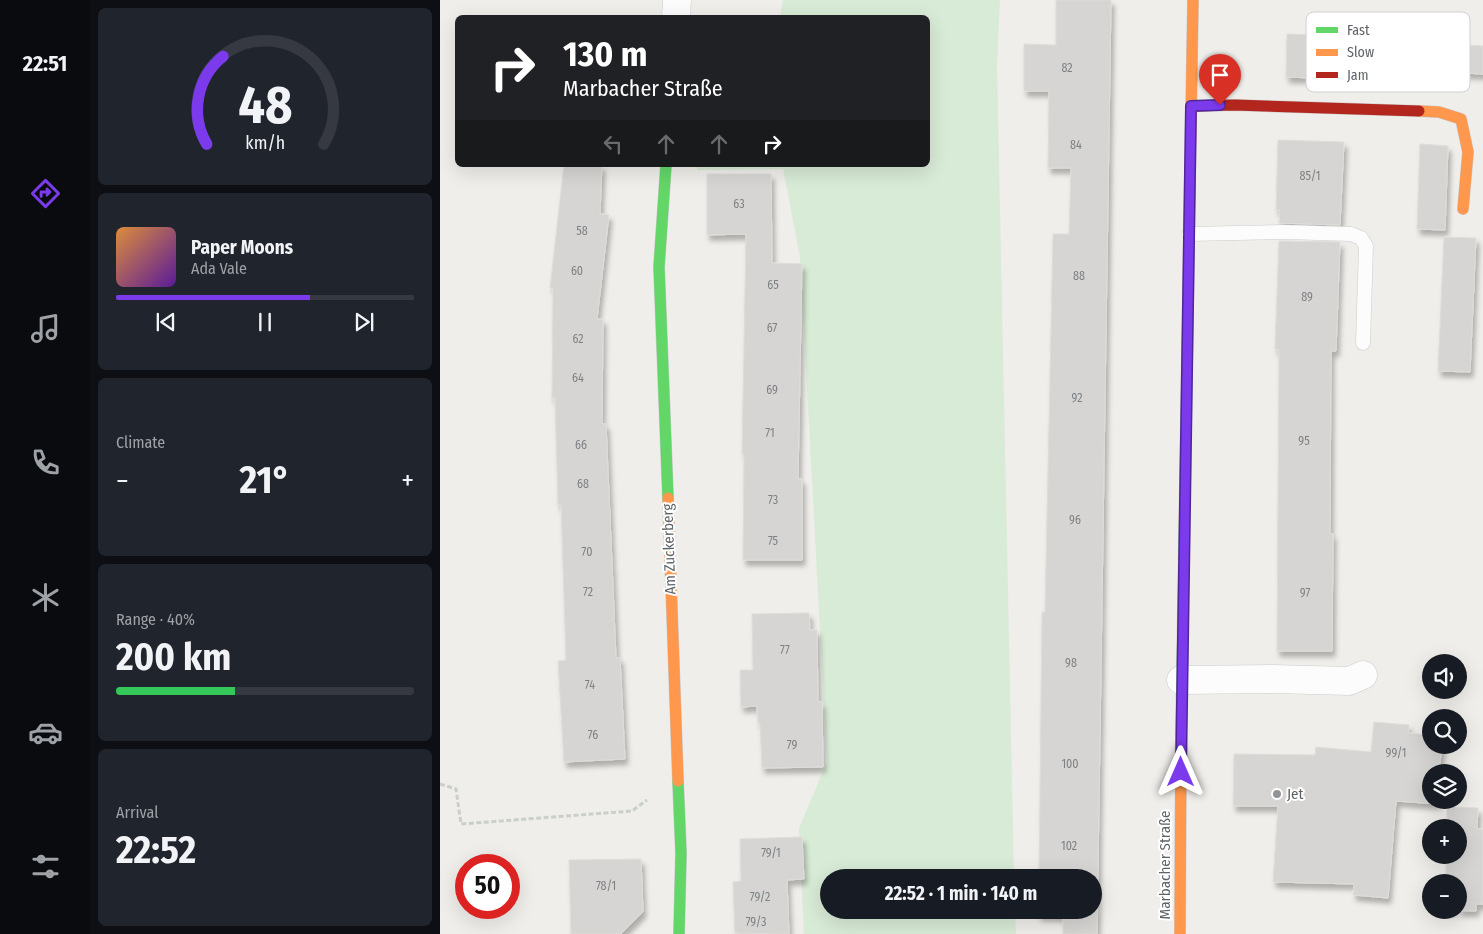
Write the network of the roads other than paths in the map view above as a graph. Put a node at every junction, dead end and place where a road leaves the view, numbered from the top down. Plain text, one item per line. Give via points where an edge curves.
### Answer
1 (677, 0) edge
2 (1193, 0) edge
3 (676, 15) edge
4 (1191, 106) junction
5 (666, 167) edge
6 (1463, 209) dead end
7 (1189, 234) junction
8 (1362, 343) dead end
9 (1363, 675) dead end
10 (1181, 680) junction
11 (679, 934) edge
12 (1180, 934) edge

1 - 3 street
2 - 4 street, Marbacher Straße
4 - 6 street via 1439,112 1461,119 1467,130
4 - 7 street, Marbacher Straße
5 - 11 street, Am Zuckerberg via 659,267 681,853
7 - 8 lane via 1285,232 1351,234 1360,238 1366,246
7 - 10 street, Marbacher Straße
9 - 10 street via 1349,681
10 - 12 street, Marbacher Straße

